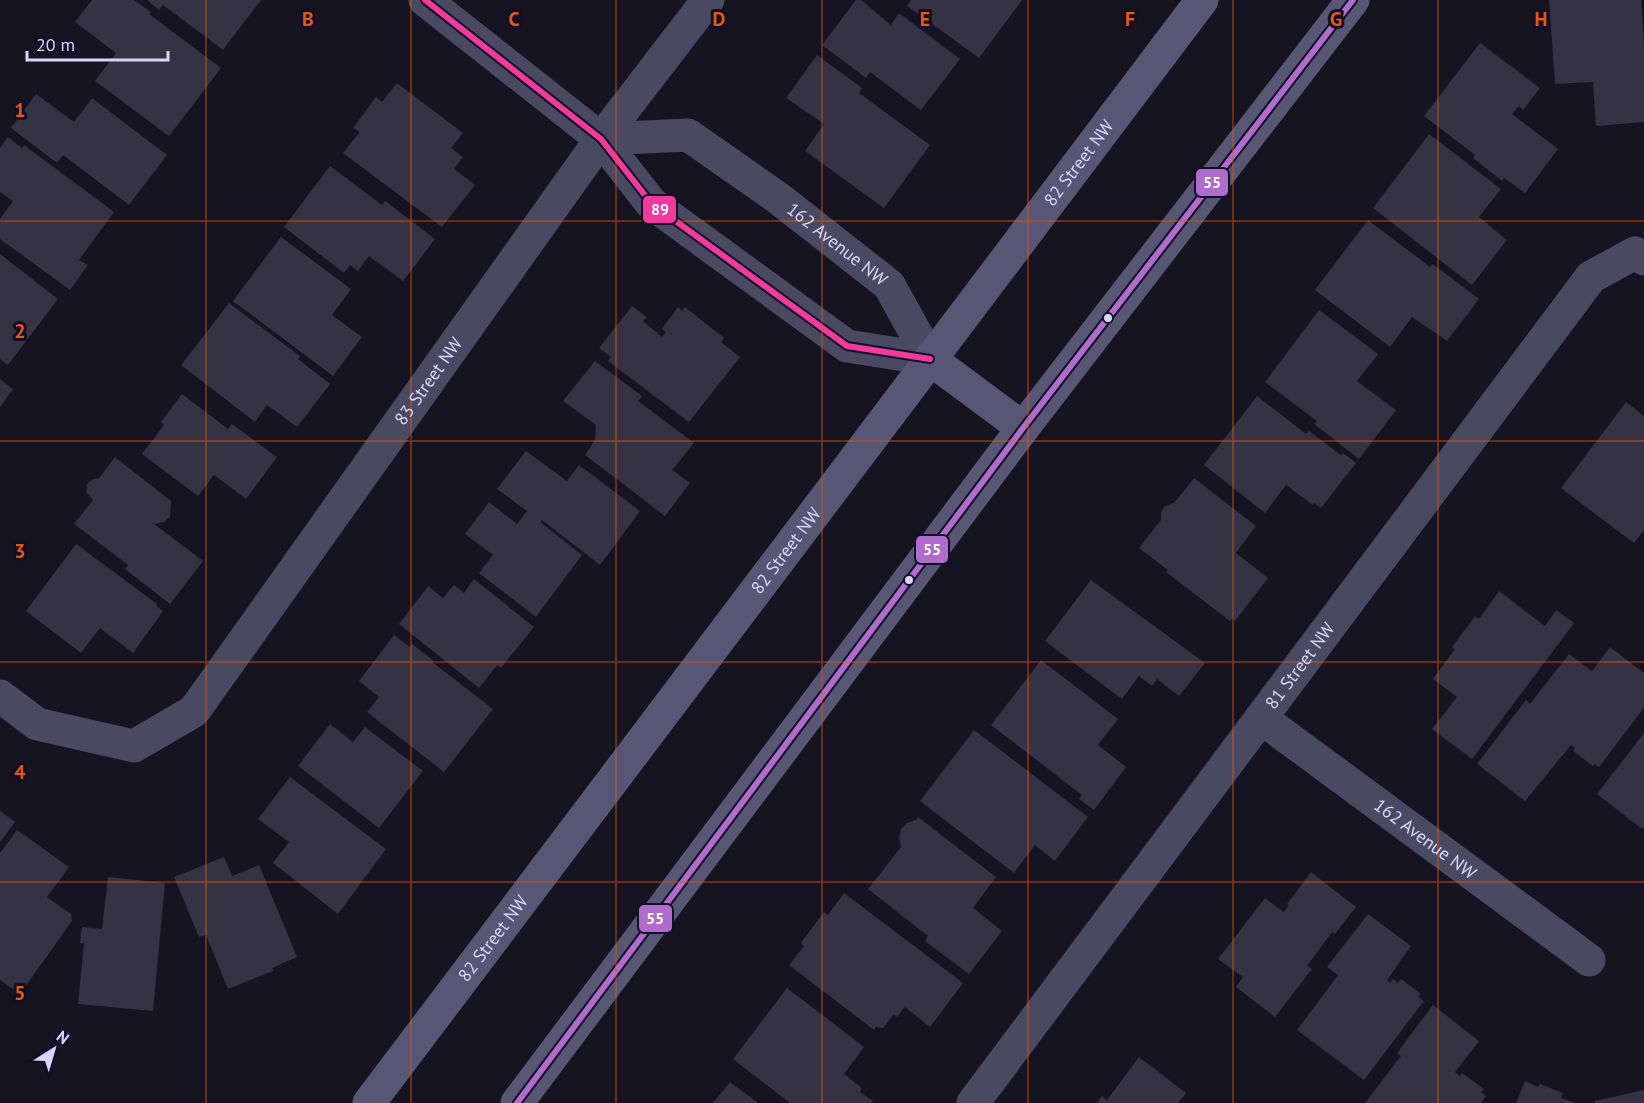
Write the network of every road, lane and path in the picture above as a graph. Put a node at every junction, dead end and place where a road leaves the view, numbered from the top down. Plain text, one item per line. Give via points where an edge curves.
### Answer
1 (425, 0) edge
2 (708, 0) edge
3 (1202, 0) edge
4 (1353, 0) edge
5 (602, 139) junction
6 (1644, 259) edge
7 (930, 359) junction
8 (1023, 428) junction
9 (0, 696) edge
10 (1261, 718) junction
11 (1589, 960) dead end
12 (369, 1103) edge
13 (517, 1103) edge
14 (973, 1103) edge

1 - 5 street
2 - 5 street, 83 Street NW
3 - 7 main road, 82 Street NW
4 - 8 main road
5 - 7 street via 651,203 847,346
5 - 7 street, 162 Avenue NW via 688,135 778,198 889,285
5 - 9 street, 83 Street NW via 194,711 134,746 37,724
6 - 10 street, 81 Street NW via 1635,253 1591,277
7 - 8 main road
7 - 12 main road, 82 Street NW
8 - 13 main road
10 - 11 street, 162 Avenue NW
10 - 14 street, 81 Street NW

